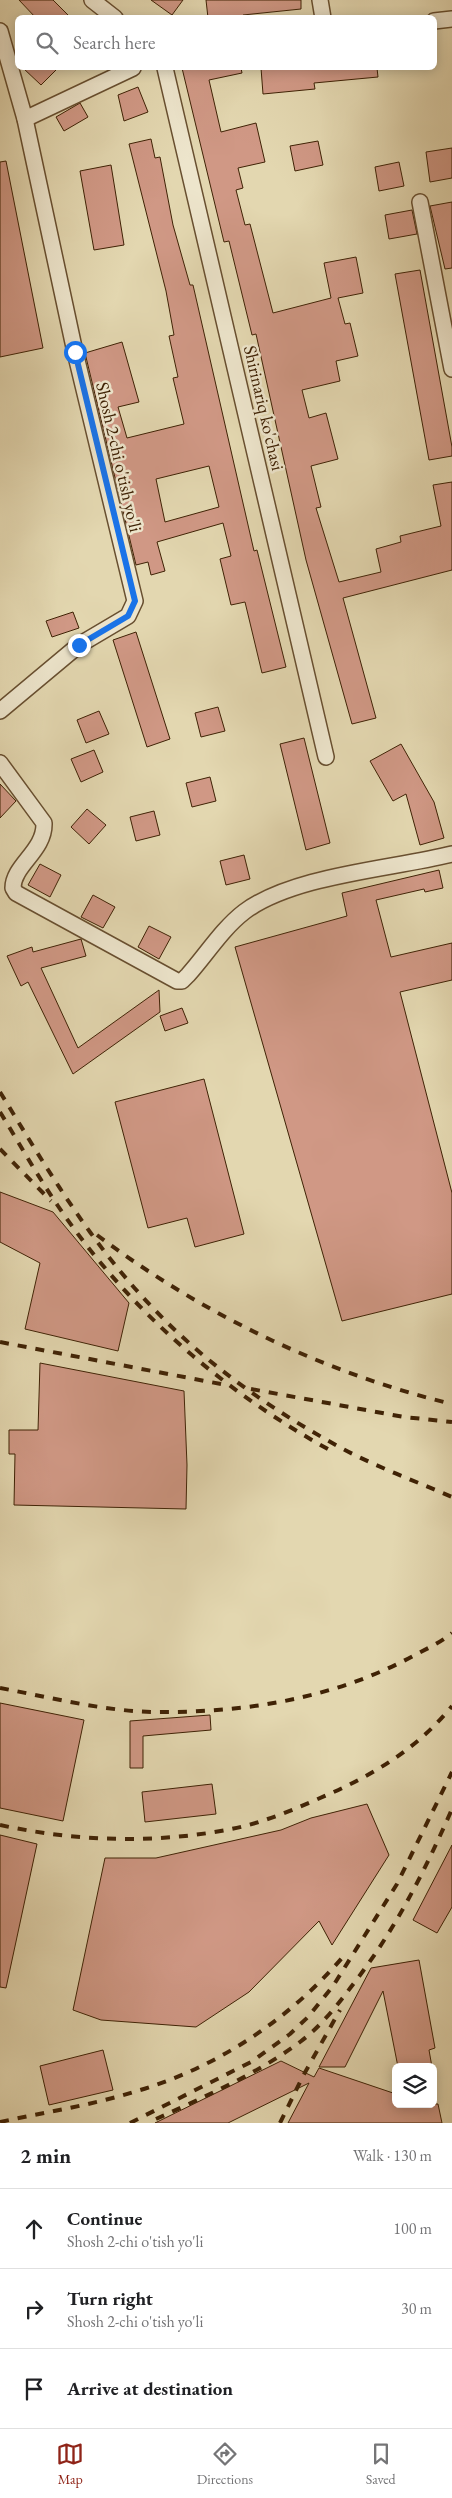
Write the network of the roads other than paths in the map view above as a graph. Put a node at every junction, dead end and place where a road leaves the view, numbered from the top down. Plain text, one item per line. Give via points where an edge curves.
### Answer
1 (92, 0) edge
2 (320, 0) edge
3 (110, 15) edge
4 (322, 15) edge
5 (452, 19) edge
6 (437, 21) edge
7 (0, 31) edge
8 (129, 70) edge
9 (165, 70) edge
10 (25, 119) junction
11 (420, 202) dead end
12 (452, 369) edge
13 (0, 712) edge
14 (326, 757) dead end
15 (0, 764) edge
16 (452, 854) edge

1 - 3 street
2 - 4 street
5 - 6 street
7 - 10 street, Shosh 2-chi o'tish yo'li
8 - 10 street
9 - 14 street, Shirinariq ko'chasi
10 - 13 street, Shosh 2-chi o'tish yo'li via 75,352 135,601 128,616 79,645
11 - 12 street
15 - 16 street via 44,823 40,843 14,879 13,888 21,897 182,981 232,923 259,903 290,889

